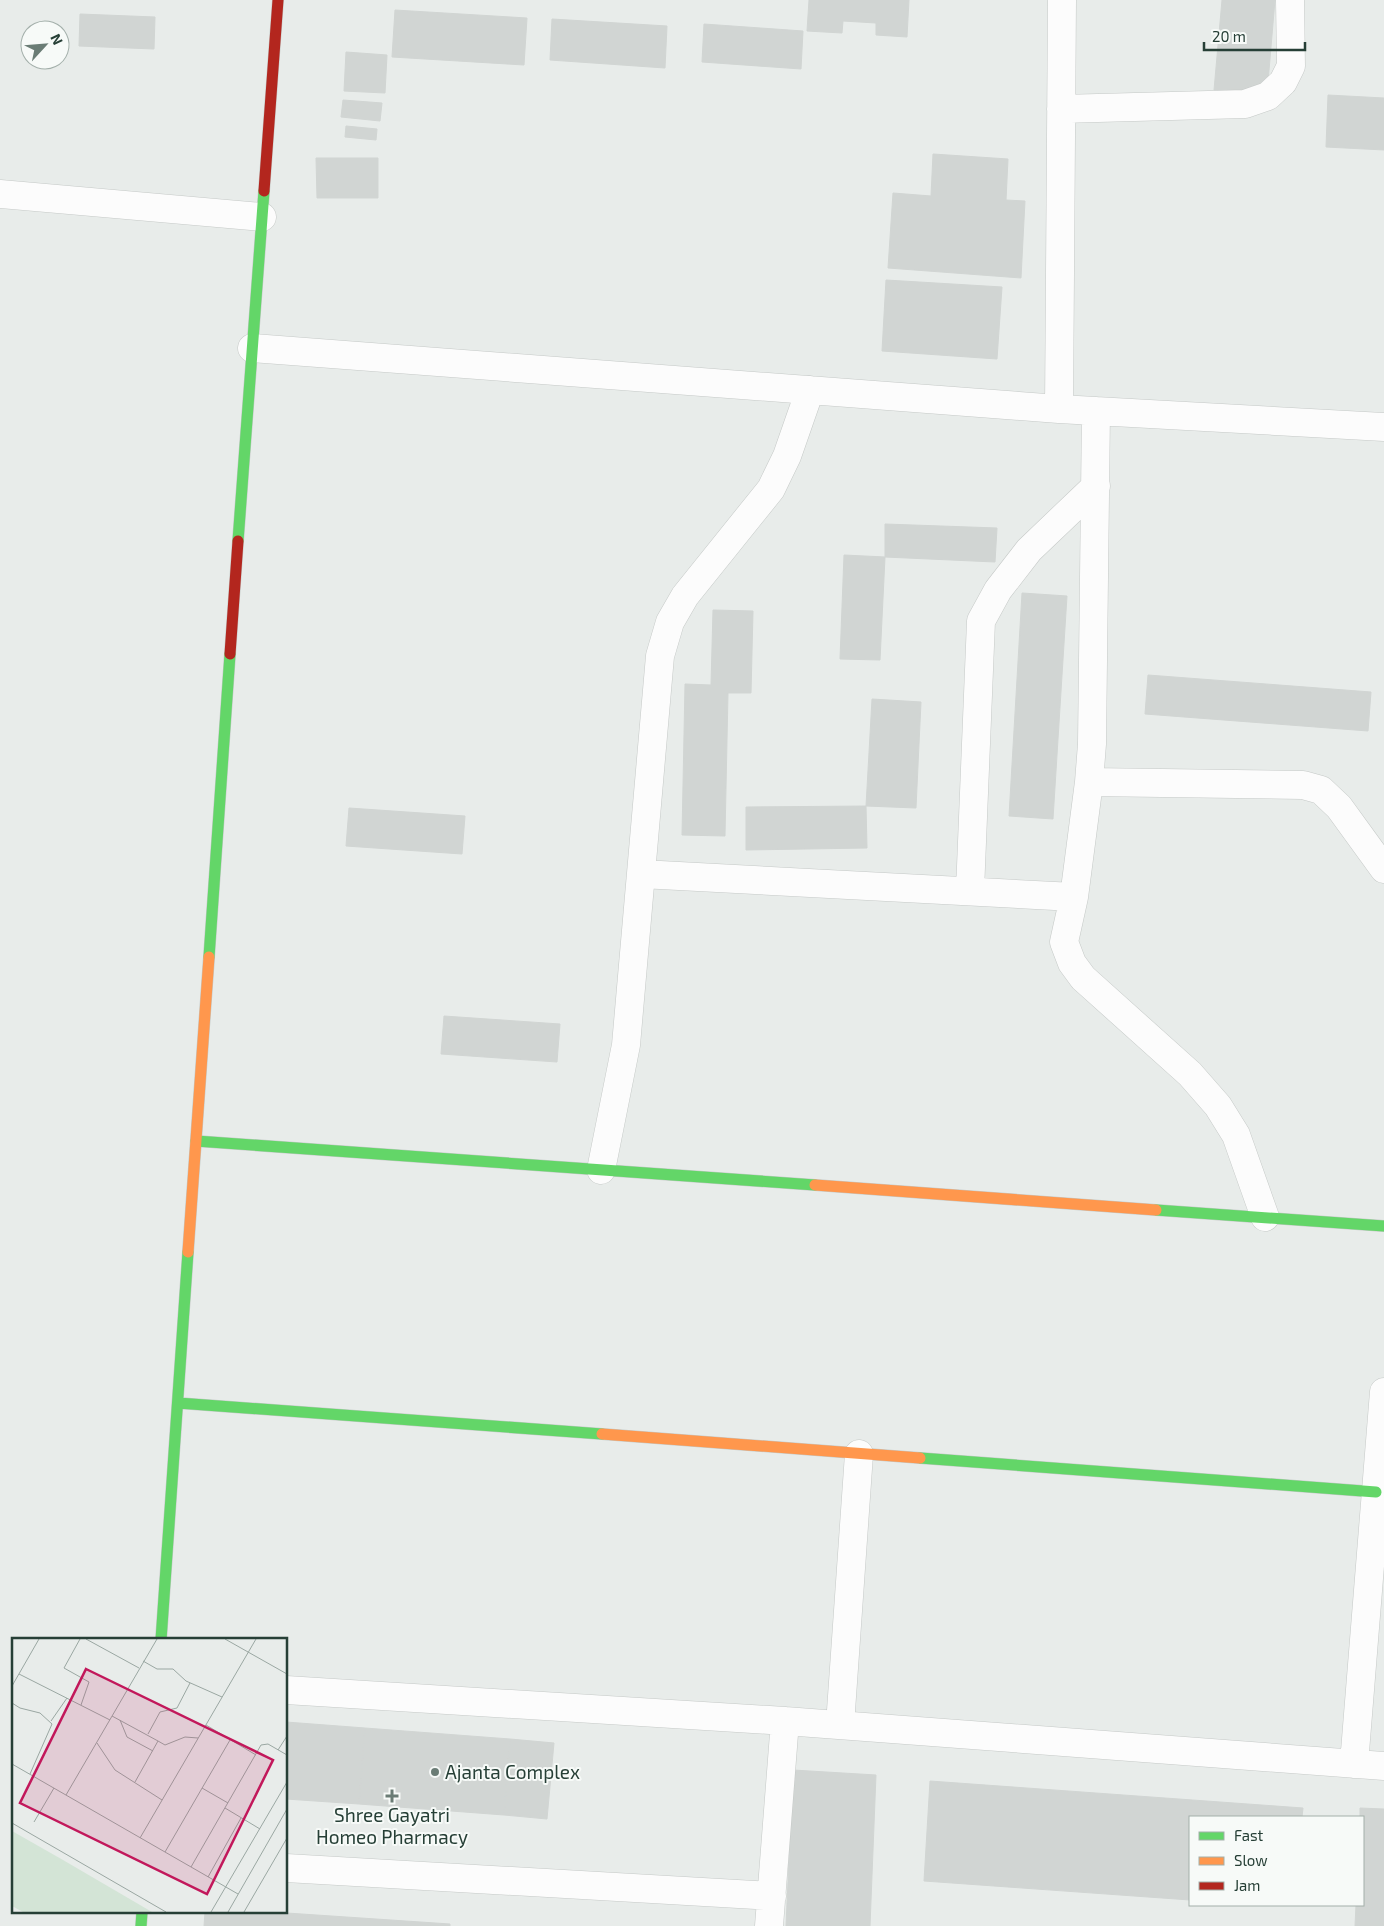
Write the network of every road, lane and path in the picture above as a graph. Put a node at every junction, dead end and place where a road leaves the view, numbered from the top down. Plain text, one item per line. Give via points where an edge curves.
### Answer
1 (278, 0) edge
2 (1062, 0) edge
3 (1290, 0) edge
4 (1061, 109) junction
5 (0, 194) edge
6 (262, 217) junction
7 (252, 348) junction
8 (810, 390) junction
9 (1058, 409) junction
10 (1096, 411) junction
11 (1384, 427) edge
12 (1096, 486) junction
13 (1089, 782) junction
14 (1384, 869) edge
15 (641, 874) junction
16 (970, 891) junction
17 (1074, 897) junction
18 (196, 1141) junction
19 (601, 1170) junction
20 (1265, 1217) junction
21 (1384, 1226) edge
22 (1384, 1392) edge
23 (178, 1403) junction
24 (859, 1454) junction
25 (1376, 1492) junction
26 (161, 1638) edge
27 (288, 1690) edge
28 (785, 1721) junction
29 (840, 1725) junction
30 (1354, 1764) junction
31 (1384, 1766) edge
32 (288, 1868) edge
33 (772, 1896) junction
34 (769, 1926) edge

1 - 6 street
2 - 4 street
3 - 4 street via 1291,66 1283,82 1268,96 1245,104
4 - 9 street
5 - 6 street
6 - 7 street
7 - 8 street
7 - 18 street
8 - 9 street
8 - 15 street via 787,456 771,489 685,596 670,622 660,656
9 - 10 street
10 - 11 street
10 - 12 street
12 - 13 street
12 - 16 street via 1029,550 998,590 981,621
13 - 14 street via 1303,785 1321,790 1339,807
13 - 17 street
15 - 16 street
15 - 19 street via 626,1045
16 - 17 street
17 - 20 street via 1064,942 1072,963 1083,978 1190,1074 1218,1106 1236,1136
18 - 19 street
18 - 23 street
19 - 20 street
20 - 21 street
22 - 25 street
23 - 24 street
23 - 26 street
24 - 25 street
24 - 29 street
25 - 30 street
27 - 28 street
28 - 29 street
28 - 33 street
29 - 30 street
30 - 31 street
32 - 33 street
33 - 34 street

